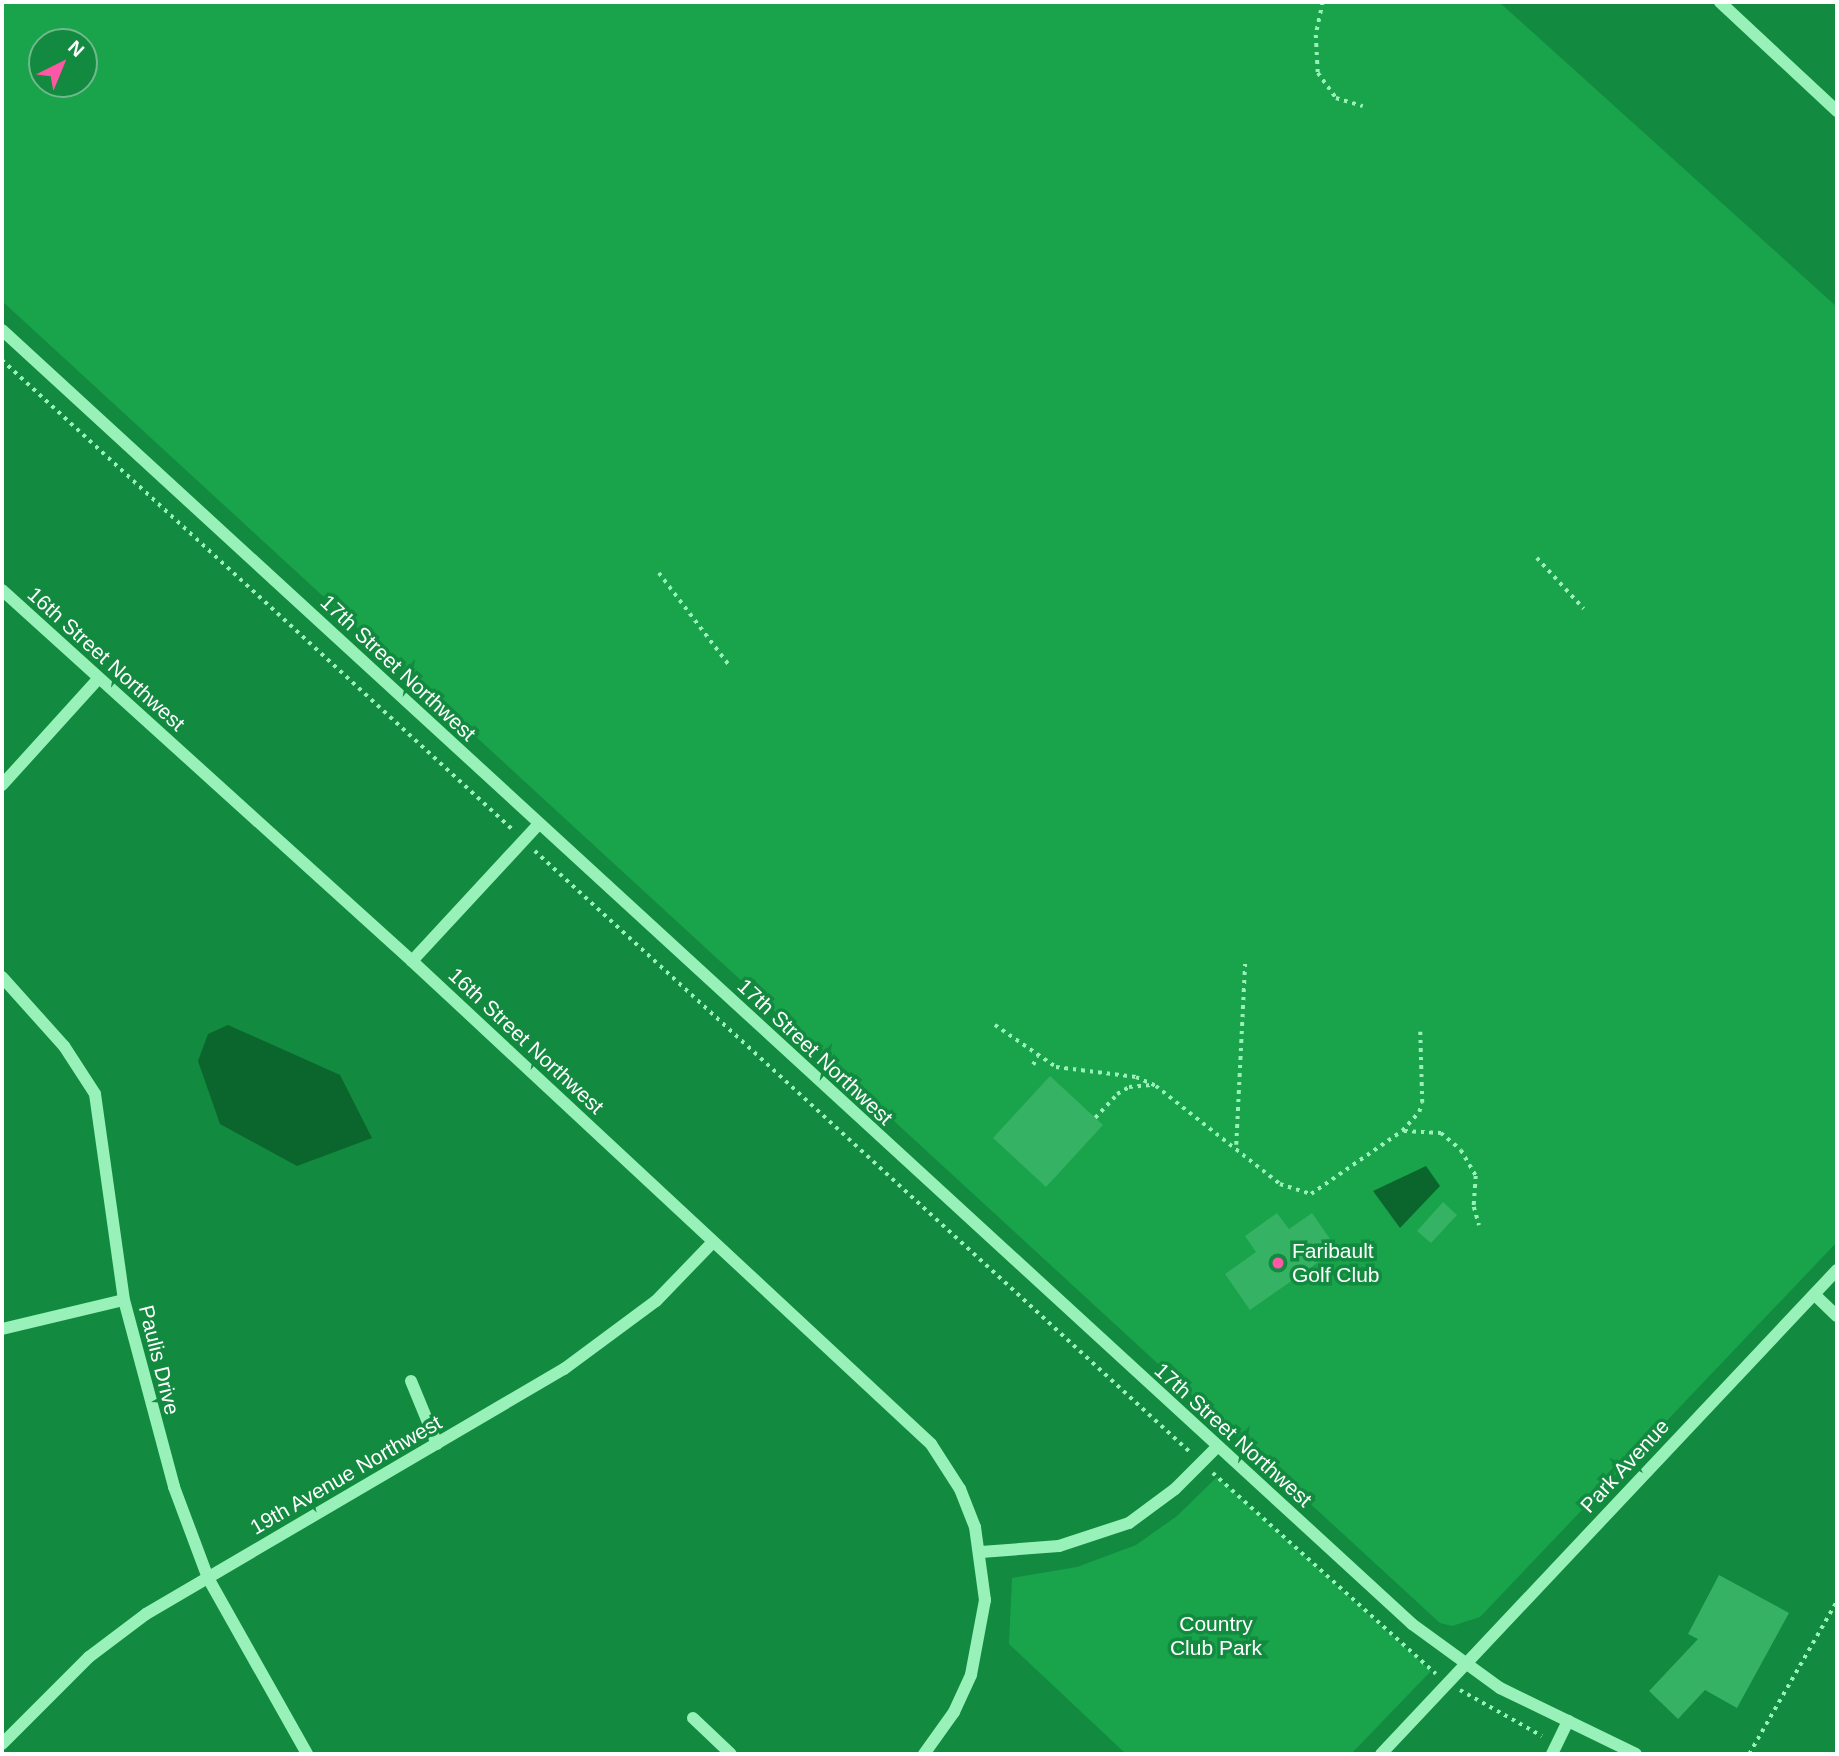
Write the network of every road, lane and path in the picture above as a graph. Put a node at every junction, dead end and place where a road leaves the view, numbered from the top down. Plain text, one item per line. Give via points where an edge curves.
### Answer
1 (1323, 2) edge
2 (1720, 2) edge
3 (1363, 106) dead end
4 (1837, 111) edge
5 (2, 330) edge
6 (2, 359) edge
7 (1536, 558) dead end
8 (659, 573) dead end
9 (2, 590) edge
10 (1584, 609) dead end
11 (729, 665) dead end
12 (98, 679) junction
13 (2, 785) edge
14 (539, 824) junction
15 (524, 840) junction
16 (412, 961) junction
17 (1245, 964) dead end
18 (2, 977) edge
19 (995, 1025) dead end
20 (1420, 1032) dead end
21 (1037, 1056) junction
22 (1033, 1065) dead end
23 (1156, 1086) junction
24 (1096, 1118) dead end
25 (1402, 1131) junction
26 (1236, 1145) junction
27 (1479, 1225) dead end
28 (712, 1243) junction
29 (1837, 1270) edge
30 (1837, 1276) edge
31 (1815, 1295) junction
32 (124, 1300) junction
33 (1837, 1316) edge
34 (2, 1329) edge
35 (411, 1381) dead end
36 (437, 1444) junction
37 (1217, 1447) junction
38 (1202, 1463) junction
39 (981, 1552) junction
40 (208, 1578) junction
41 (1837, 1601) edge
42 (1465, 1666) junction
43 (1449, 1683) junction
44 (692, 1718) dead end
45 (1568, 1721) junction
46 (2, 1744) edge
47 (1555, 1749) edge
48 (307, 1754) edge
49 (730, 1754) edge
50 (924, 1754) edge
51 (1381, 1754) edge
52 (1636, 1754) edge
53 (1749, 1754) edge

1 - 3 path via 1316,35 1318,73 1336,98
2 - 4 street
5 - 14 street, 17th Street Northwest
6 - 15 path
7 - 10 path
8 - 11 path
9 - 12 street, 16th Street Northwest
12 - 13 street
12 - 16 street, 16th Street Northwest
14 - 15 street
14 - 37 street, 17th Street Northwest
15 - 16 street
15 - 38 path
16 - 28 street, 16th Street Northwest
17 - 26 path
18 - 32 street, Paulis Drive via 64,1045 95,1094
19 - 21 path
20 - 25 path via 1422,1103
21 - 22 path
21 - 23 path via 1071,1072 1136,1077
23 - 24 path via 1129,1087
23 - 26 path
25 - 26 path via 1311,1194 1280,1184
25 - 27 path via 1441,1133 1461,1150 1476,1176 1474,1207
28 - 36 street, 19th Avenue Northwest via 656,1301 606,1341
28 - 39 street, 16th Street Northwest via 924,1436 960,1489
29 - 31 street, Park Avenue
30 - 31 street, Park Avenue
31 - 33 street
31 - 42 street, Park Avenue
32 - 34 street
32 - 40 street, Paulis Drive via 174,1487
35 - 36 street
36 - 40 street, 19th Avenue Northwest
37 - 38 street
37 - 42 street, 17th Street Northwest via 1412,1624
38 - 39 street via 1158,1504 1101,1535 1059,1546
38 - 43 path via 1423,1665
39 - 50 street, 16th Street Northwest via 985,1601 977,1657 954,1712
40 - 46 street, 19th Avenue Northwest via 146,1614 89,1657
40 - 48 street, Paulis Drive
41 - 53 path
42 - 43 street, Park Avenue
42 - 45 street, 17th Street Northwest
43 - 47 path
43 - 51 street, Park Avenue
44 - 49 street
45 - 47 street
45 - 52 street, 17th Street Northwest

